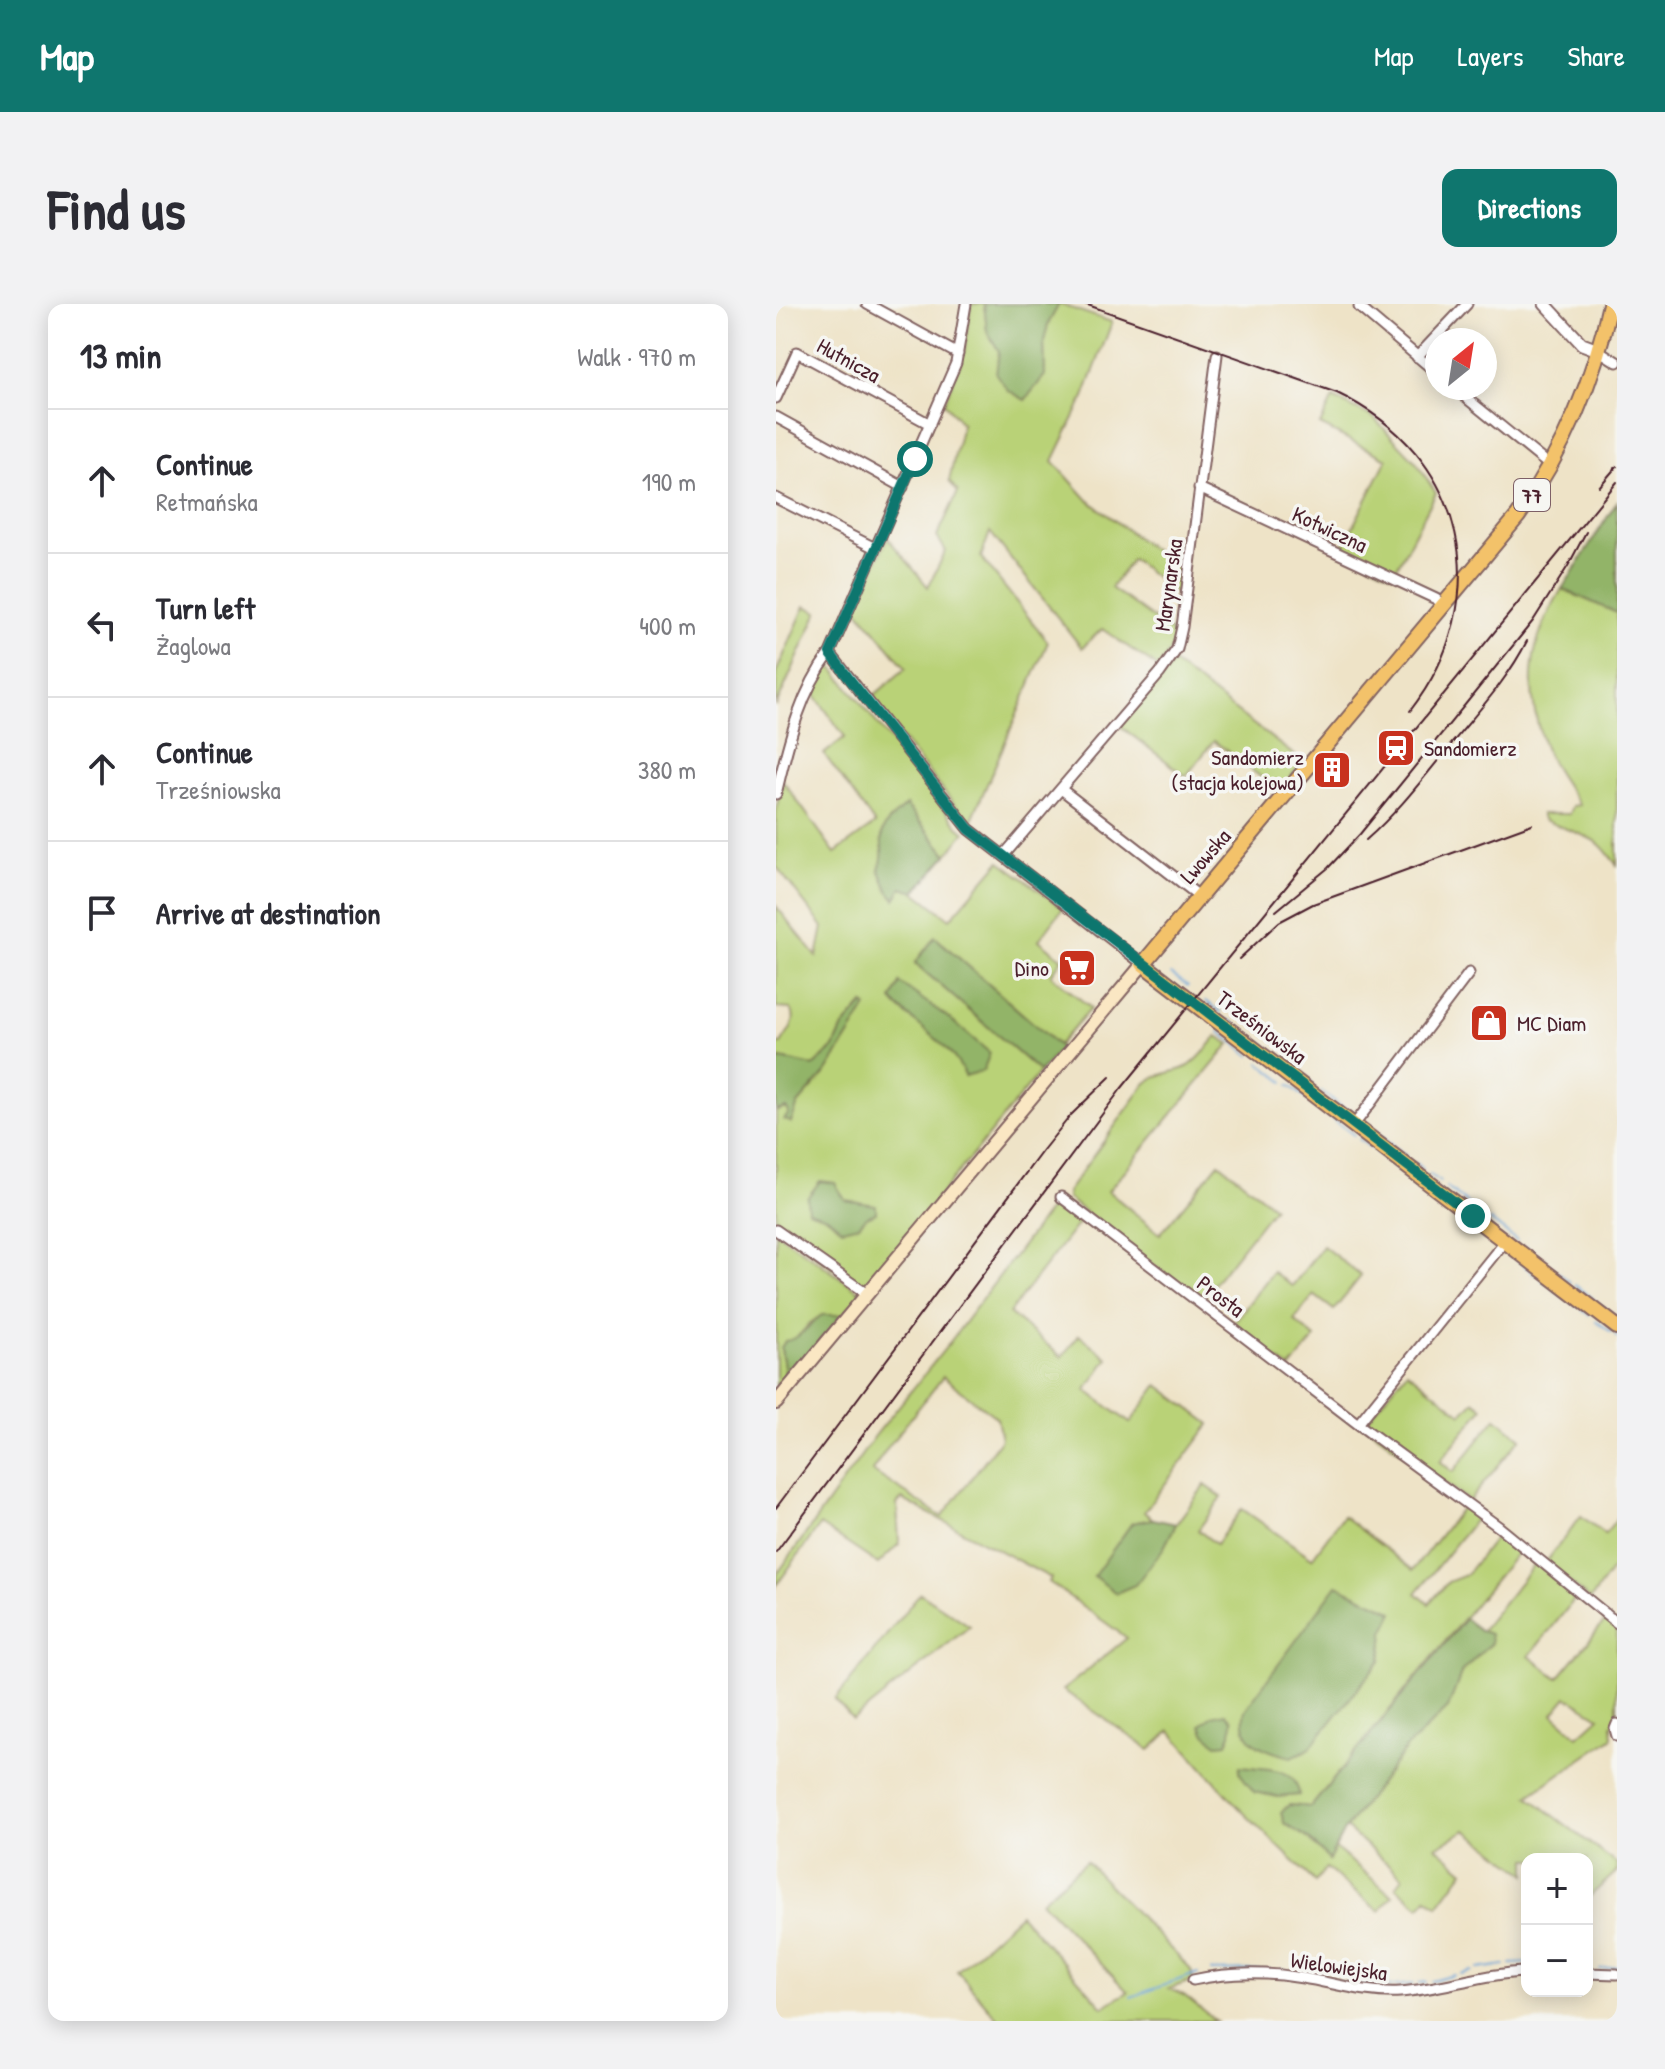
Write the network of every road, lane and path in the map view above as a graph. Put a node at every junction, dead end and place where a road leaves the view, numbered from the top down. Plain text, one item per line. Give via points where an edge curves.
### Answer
1 (867, 304) edge
2 (966, 304) edge
3 (1467, 304) edge
4 (1545, 304) edge
5 (1610, 304) edge
6 (1359, 307) dead end
7 (1598, 350) junction
8 (958, 354) junction
9 (1217, 355) dead end
10 (1417, 357) junction
11 (1617, 362) edge
12 (1425, 363) edge
13 (776, 398) edge
14 (1469, 400) edge
15 (776, 417) edge
16 (930, 424) junction
17 (1550, 466) junction
18 (903, 487) junction
19 (1199, 488) junction
20 (776, 498) edge
21 (875, 548) junction
22 (1444, 605) junction
23 (830, 653) junction
24 (1061, 789) junction
25 (776, 794) edge
26 (1004, 855) junction
27 (1199, 896) junction
28 (1143, 964) junction
29 (1469, 973) dead end
30 (1354, 1125) junction
31 (1061, 1197) dead end
32 (776, 1230) edge
33 (1505, 1241) junction
34 (867, 1294) junction
35 (1617, 1327) edge
36 (776, 1403) edge
37 (1358, 1424) junction
38 (1617, 1623) edge
39 (1617, 1724) edge
40 (1617, 1736) edge
41 (1521, 1972) edge
42 (1593, 1973) edge
43 (1617, 1974) edge
44 (1193, 1980) dead end

1 - 8 street
2 - 8 street
3 - 10 street
4 - 7 street via 1582,344
5 - 7 main road, Lwowska / 77
6 - 10 street
7 - 11 street
7 - 17 main road, Lwowska / 77
8 - 16 street
9 - 19 street, Marynarska
10 - 12 street
13 - 16 street, Hutnicza via 797,352
14 - 17 street
15 - 18 street
16 - 18 street
17 - 22 main road, Lwowska / 77 via 1512,524
18 - 21 street
19 - 22 street, Kotwiczna
19 - 24 street, Marynarska via 1177,649
20 - 21 street
21 - 23 street
22 - 27 main road, Lwowska / 77
23 - 25 street via 796,718
23 - 26 street via 959,819
24 - 26 street, Marynarska
24 - 27 street
26 - 28 street
27 - 28 main road, Lwowska / 77
28 - 30 main road, Trześniowska
28 - 34 main road, Lwowska
29 - 30 street
30 - 33 main road, Trześniowska
31 - 37 street, Prosta
32 - 34 street
33 - 35 main road, Trześniowska
33 - 37 street
34 - 36 main road, Lwowska
37 - 38 street, Prosta via 1499,1527
39 - 40 street
41 - 44 street, Wielowiejska via 1399,1992 1259,1974
42 - 43 street

